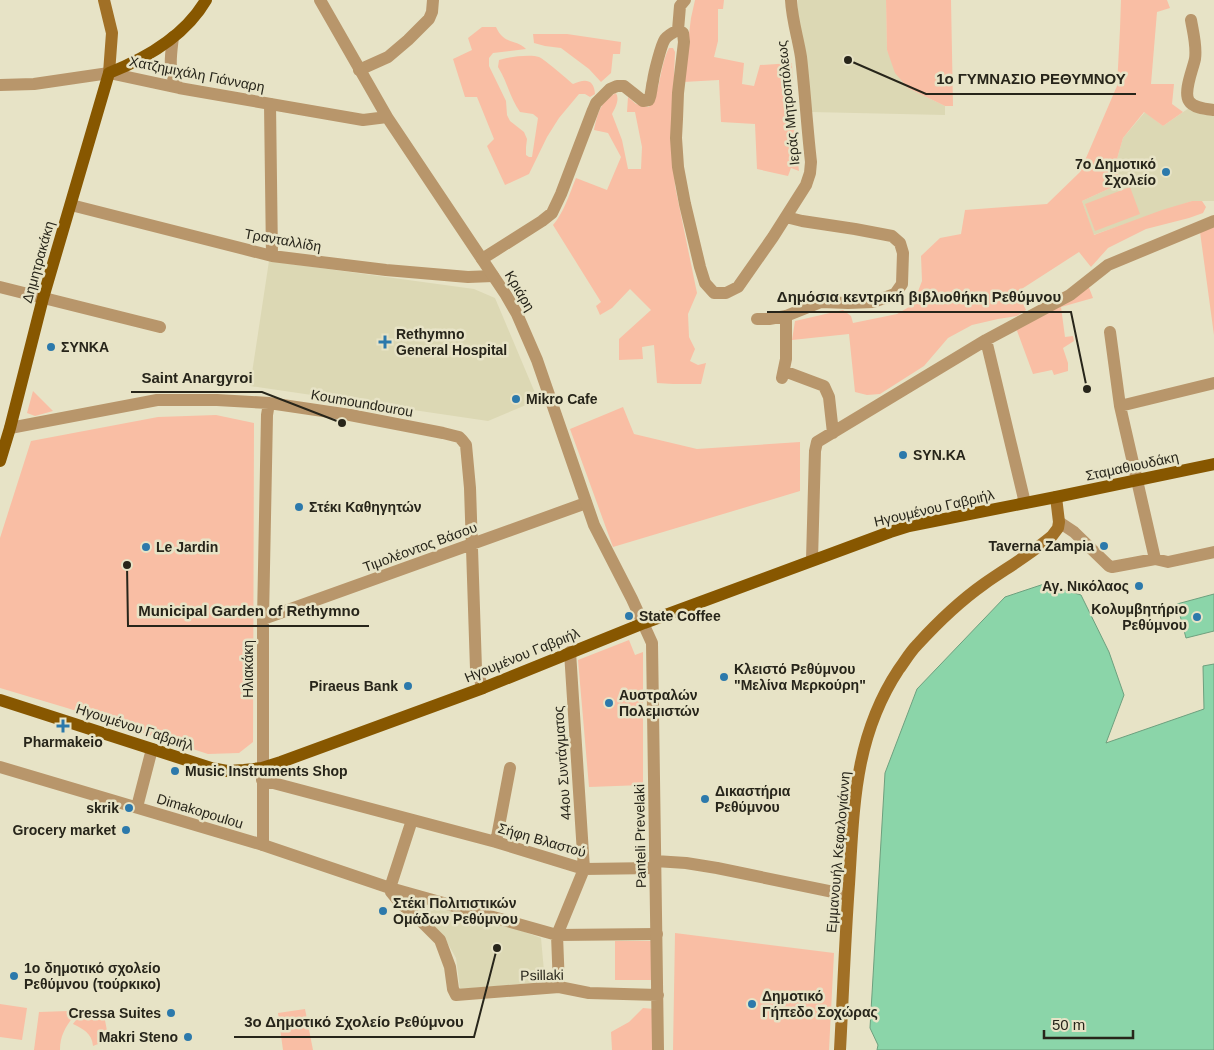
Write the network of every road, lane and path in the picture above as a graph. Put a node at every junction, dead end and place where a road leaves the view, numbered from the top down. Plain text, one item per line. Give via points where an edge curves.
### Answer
1 (104, 0) edge
2 (206, 0) edge
3 (320, 0) edge
4 (433, 0) edge
5 (792, 0) edge
6 (679, 2) edge
7 (1191, 20) dead end
8 (678, 30) junction
9 (173, 37) junction
10 (359, 70) junction
11 (110, 73) junction
12 (0, 85) edge
13 (179, 88) junction
14 (270, 104) junction
15 (1214, 110) edge
16 (387, 118) junction
17 (71, 204) junction
18 (786, 217) junction
19 (1214, 221) edge
20 (272, 256) junction
21 (482, 259) junction
22 (493, 276) junction
23 (0, 287) edge
24 (43, 298) junction
25 (786, 316) junction
26 (757, 319) dead end
27 (160, 327) dead end
28 (1110, 332) dead end
29 (986, 340) junction
30 (1214, 383) edge
31 (269, 403) junction
32 (1120, 406) junction
33 (5, 429) edge
34 (833, 433) junction
35 (0, 461) edge
36 (1214, 464) edge
37 (1137, 480) junction
38 (1056, 497) junction
39 (586, 503) junction
40 (1025, 503) junction
41 (1059, 522) junction
42 (472, 545) junction
43 (1214, 552) edge
44 (1155, 559) junction
45 (812, 560) junction
46 (263, 619) junction
47 (644, 622) junction
48 (570, 652) junction
49 (483, 688) junction
50 (0, 700) edge
51 (152, 749) junction
52 (0, 766) edge
53 (510, 768) dead end
54 (262, 774) junction
55 (137, 807) junction
56 (412, 820) junction
57 (496, 842) junction
58 (263, 845) junction
59 (655, 864) junction
60 (584, 869) junction
61 (390, 888) junction
62 (848, 900) junction
63 (657, 934) junction
64 (557, 935) junction
65 (558, 987) junction
66 (658, 995) junction
67 (658, 1050) edge
68 (840, 1050) edge

1 - 11 main road via 112,33
2 - 9 main road
3 - 10 street, Κριάρη
4 - 10 street via 433,9 422,27 388,57
5 - 18 street, Ιεράς Μητροπόλεως via 811,162 806,185
6 - 8 street
7 - 15 street via 1196,57 1187,99 1192,105
8 - 18 street, Ιεράς Μητροπόλεως via 683,33 684,42 678,93 678,167 700,267 705,283 714,293 726,293 738,287
8 - 21 street via 665,39 649,100 643,101 624,86 610,89 596,103 552,213
9 - 11 main road via 146,56
9 - 13 street via 172,75
10 - 16 street, Κριάρη
11 - 12 street, Χατζημιχάλη Γιάνναρη via 34,84
11 - 13 street, Χατζημιχάλη Γιάνναρη
11 - 17 main road, Δημητρακάκη
13 - 14 street, Χατζημιχάλη Γιάνναρη
14 - 16 street, Χατζημιχάλη Γιάνναρη via 363,120
14 - 20 street
16 - 21 street, Κριάρη
17 - 20 street, Τρανταλλίδη
17 - 24 main road, Δημητρακάκη
18 - 25 street via 892,236 900,243 903,254 902,284 895,294 874,302 821,302
19 - 29 street via 1108,265 1070,295
20 - 22 street, Τρανταλλίδη via 386,270
21 - 22 street, Κριάρη
22 - 39 street, Κριάρη via 513,306 527,336
23 - 24 street
24 - 27 street
24 - 33 main road, Δημητρακάκη
25 - 26 street
25 - 34 street via 783,375 824,386 829,397
28 - 32 street
29 - 34 street
29 - 40 street
30 - 32 street
31 - 33 street, Koumoundourou via 157,400
31 - 42 street, Koumoundourou via 459,437 466,445
31 - 46 street, Ηλιακάκη via 266,415
32 - 37 street
33 - 35 main road, Δημητρακάκη
34 - 45 street via 817,442 815,451
36 - 37 main road, Σταμαθιουδάκη
37 - 38 main road, Σταμαθιουδάκη
37 - 44 street
38 - 40 main road, Ηγουμένου Γαβριήλ
38 - 41 main road
39 - 42 street, Τιμολέοντος Βάσου
39 - 47 street, Κριάρη
40 - 45 main road, Ηγουμένου Γαβριήλ via 909,526
41 - 44 street via 1109,566
41 - 62 main road, Εμμανουήλ Κεφαλογιάννη via 1052,536 978,588 942,620 916,646 888,687 875,714 859,769
42 - 46 street, Τιμολέοντος Βάσου
42 - 49 street via 476,669
43 - 44 street via 1168,562
45 - 47 main road, Ηγουμένου Γαβριήλ
46 - 54 street, Ηλιακάκη
47 - 48 main road, Ηγουμένου Γαβριήλ
47 - 59 street, Panteli Prevelaki via 653,647
48 - 49 main road, Ηγουμένου Γαβριήλ
48 - 60 street, 44ου Συντάγματος
49 - 54 main road, Ηγουμένου Γαβριήλ via 304,754
50 - 51 main road, Ηγουμένου Γαβριήλ
51 - 54 main road, Ηγουμένου Γαβριήλ via 218,770
51 - 55 street
52 - 55 street, Dimakopoulou
53 - 57 street
54 - 56 street, Σήφη Βλαστού
54 - 58 street, Ηλιακάκη
55 - 58 street, Dimakopoulou
56 - 57 street, Σήφη Βλαστού
56 - 61 street
57 - 60 street, Σήφη Βλαστού
58 - 61 street, Dimakopoulou
59 - 60 street, Σήφη Βλαστού
59 - 62 street, Σήφη Βλαστού via 686,863 717,868
59 - 63 street, Panteli Prevelaki
60 - 64 street, 44ου Συντάγματος
61 - 64 street, Dimakopoulou
61 - 65 street, Psillaki via 400,903 440,940 456,995
62 - 68 main road, Εμμανουήλ Κεφαλογιάννη
63 - 64 street, Dimakopoulou
63 - 66 street, Panteli Prevelaki
64 - 65 street, 44ου Συντάγματος
65 - 66 street, Psillaki
66 - 67 street, Panteli Prevelaki

